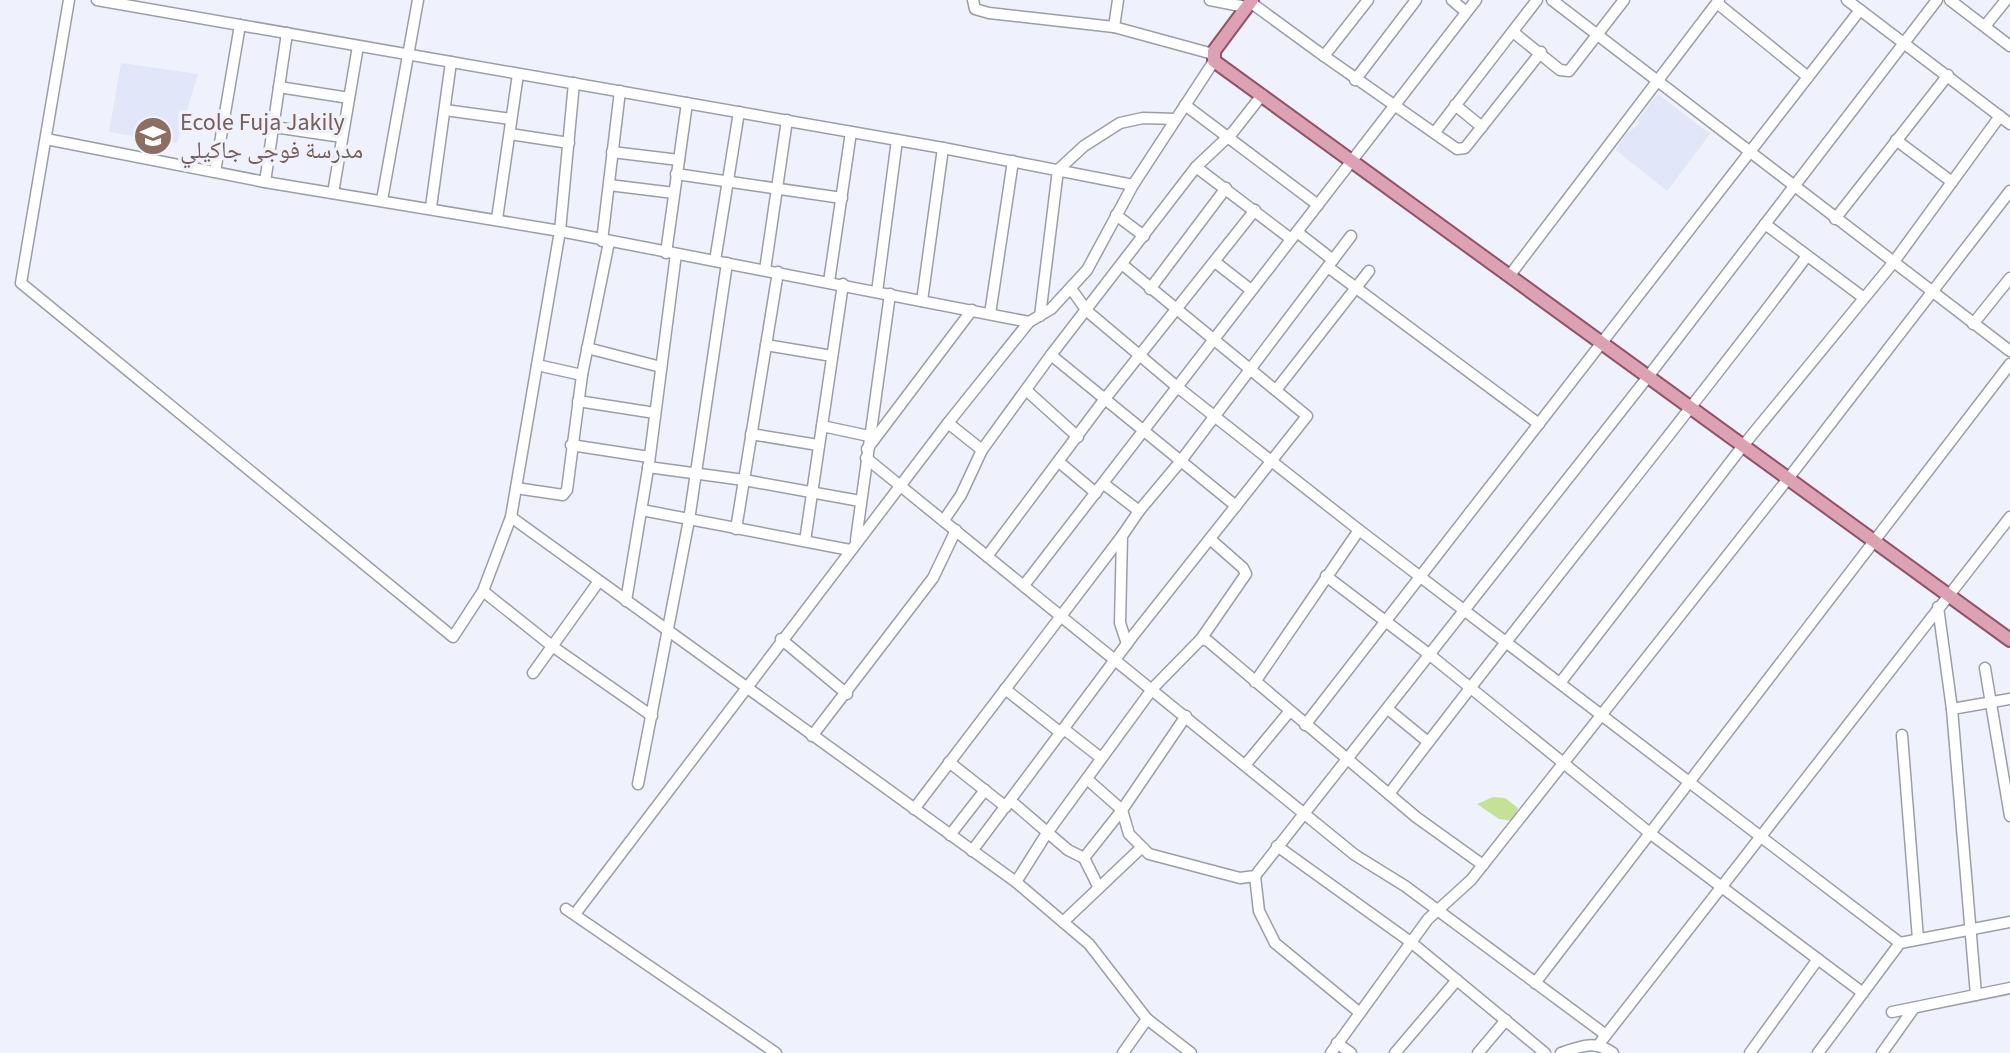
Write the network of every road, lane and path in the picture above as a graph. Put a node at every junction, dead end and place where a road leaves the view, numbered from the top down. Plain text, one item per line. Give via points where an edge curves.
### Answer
1 (69, 0) edge
2 (97, 0) edge
3 (418, 0) edge
4 (973, 0) edge
5 (1118, 0) edge
6 (1210, 0) edge
7 (1368, 0) edge
8 (1416, 0) edge
9 (1452, 0) edge
10 (1476, 0) edge
11 (1537, 0) edge
12 (1552, 0) edge
13 (1624, 0) edge
14 (1847, 0) edge
15 (1937, 0) edge
16 (1950, 0) edge
17 (2006, 0) edge
18 (1718, 1) edge
19 (1250, 3) edge
20 (1860, 10) junction
21 (1466, 12) junction
22 (240, 25) junction
23 (1985, 26) junction
24 (1114, 27) junction
25 (1513, 32) junction
26 (287, 33) junction
27 (1597, 34) junction
28 (1905, 42) junction
29 (358, 46) junction
30 (2010, 46) edge
31 (1541, 52) junction
32 (408, 54) junction
33 (1324, 56) junction
34 (1214, 57) junction
35 (451, 62) junction
36 (518, 74) junction
37 (1948, 75) junction
38 (1808, 77) junction
39 (1356, 80) junction
40 (1658, 80) junction
41 (574, 83) junction
42 (279, 87) junction
43 (620, 91) junction
44 (1262, 94) junction
45 (349, 98) junction
46 (687, 103) junction
47 (1185, 105) junction
48 (1395, 106) junction
49 (1455, 106) junction
50 (445, 110) junction
51 (739, 112) junction
52 (2000, 116) junction
53 (511, 119) junction
54 (1176, 119) junction
55 (787, 120) junction
56 (2010, 124) edge
57 (274, 127) junction
58 (1482, 127) junction
59 (851, 132) junction
60 (1435, 132) junction
61 (510, 134) junction
62 (1228, 135) junction
63 (342, 137) junction
64 (46, 139) junction
65 (897, 140) junction
66 (1896, 140) junction
67 (569, 143) junction
68 (943, 148) junction
69 (612, 152) junction
70 (1749, 152) junction
71 (679, 160) junction
72 (1352, 161) junction
73 (1013, 162) junction
74 (1196, 167) junction
75 (1058, 170) junction
76 (215, 172) junction
77 (676, 174) junction
78 (265, 182) junction
79 (727, 182) junction
80 (1952, 182) junction
81 (609, 184) junction
82 (1133, 185) junction
83 (1794, 187) junction
84 (1226, 188) junction
85 (776, 190) junction
86 (2010, 191) edge
87 (674, 192) junction
88 (333, 193) junction
89 (842, 198) junction
90 (382, 200) junction
91 (1318, 205) junction
92 (431, 207) junction
93 (1255, 210) junction
94 (1116, 215) junction
95 (497, 219) junction
96 (1835, 219) junction
97 (1765, 224) junction
98 (560, 230) junction
99 (1294, 235) junction
100 (1144, 236) junction
101 (1351, 236) dead end
102 (605, 241) junction
103 (671, 254) junction
104 (1807, 256) junction
105 (715, 261) junction
106 (1215, 262) junction
107 (727, 263) junction
108 (1331, 263) junction
109 (1893, 263) junction
110 (1123, 265) junction
111 (765, 270) junction
112 (1369, 271) dead end
113 (778, 272) junction
114 (1510, 275) junction
115 (829, 282) junction
116 (843, 284) junction
117 (2008, 285) edge
118 (1150, 289) junction
119 (1355, 289) junction
120 (1072, 290) junction
121 (1251, 290) junction
122 (877, 292) junction
123 (1931, 293) junction
124 (890, 294) junction
125 (1864, 298) junction
126 (922, 301) junction
127 (1176, 309) junction
128 (972, 310) junction
129 (1087, 312) junction
130 (990, 314) junction
131 (1040, 316) junction
132 (1029, 323) junction
133 (1973, 324) junction
134 (1213, 339) junction
135 (1601, 344) junction
136 (766, 345) junction
137 (587, 348) junction
138 (2010, 351) edge
139 (1051, 355) junction
140 (1139, 355) junction
141 (832, 356) junction
142 (2010, 364) edge
143 (537, 365) junction
144 (661, 367) junction
145 (1250, 369) junction
146 (582, 375) junction
147 (1647, 378) junction
148 (1176, 387) junction
149 (1026, 390) junction
150 (1276, 390) junction
151 (1104, 400) junction
152 (578, 401) junction
153 (1691, 410) junction
154 (655, 413) junction
155 (1214, 416) junction
156 (948, 423) junction
157 (1539, 424) junction
158 (822, 426) junction
159 (1144, 432) junction
160 (751, 434) junction
161 (869, 436) junction
162 (1078, 437) junction
163 (571, 445) junction
164 (818, 445) junction
165 (1742, 447) junction
166 (982, 450) junction
167 (866, 454) junction
168 (649, 462) junction
169 (1059, 462) junction
170 (1180, 462) junction
171 (1272, 462) junction
172 (695, 473) junction
173 (744, 480) junction
174 (1787, 480) junction
175 (1104, 484) junction
176 (900, 485) junction
177 (516, 488) junction
178 (810, 492) junction
179 (1096, 493) junction
180 (860, 501) junction
181 (1236, 506) junction
182 (642, 510) junction
183 (1139, 511) junction
184 (511, 517) junction
185 (2010, 517) edge
186 (689, 520) junction
187 (944, 520) junction
188 (736, 529) junction
189 (956, 530) junction
190 (1359, 530) junction
191 (1122, 536) junction
192 (1210, 539) junction
193 (804, 541) junction
194 (1874, 542) junction
195 (853, 546) junction
196 (988, 555) junction
197 (1326, 576) junction
198 (1420, 577) junction
199 (599, 581) junction
200 (1025, 584) junction
201 (483, 591) junction
202 (1947, 595) junction
203 (626, 601) junction
204 (1938, 607) junction
205 (1465, 611) junction
206 (1062, 615) junction
207 (1384, 623) junction
208 (669, 632) junction
209 (781, 639) junction
210 (1201, 639) junction
211 (2010, 640) edge
212 (1505, 641) junction
213 (1127, 644) junction
214 (552, 646) junction
215 (1430, 655) junction
216 (1116, 659) junction
217 (1985, 668) dead end
218 (533, 673) dead end
219 (1255, 682) junction
220 (1560, 683) junction
221 (746, 688) junction
222 (1153, 688) junction
223 (1469, 688) junction
224 (1005, 689) junction
225 (847, 694) junction
226 (2010, 699) edge
227 (1991, 702) junction
228 (1952, 709) junction
229 (1389, 710) junction
230 (1289, 712) junction
231 (1601, 715) junction
232 (652, 716) junction
233 (1186, 716) junction
234 (1305, 725) junction
235 (1063, 731) junction
236 (1902, 735) dead end
237 (812, 736) junction
238 (1428, 742) junction
239 (1101, 758) junction
240 (1346, 761) junction
241 (949, 762) junction
242 (1563, 762) junction
243 (1246, 764) junction
244 (1087, 779) junction
245 (1690, 783) junction
246 (638, 784) dead end
247 (985, 790) junction
248 (1390, 794) junction
249 (1008, 804) junction
250 (914, 809) junction
251 (1122, 810) junction
252 (1306, 811) junction
253 (2010, 816) edge
254 (1047, 833) junction
255 (1651, 834) junction
256 (950, 835) junction
257 (1761, 836) junction
258 (1277, 846) junction
259 (1141, 848) junction
260 (972, 851) junction
261 (1084, 858) junction
262 (1483, 865) junction
263 (1255, 876) junction
264 (1016, 882) junction
265 (1721, 886) junction
266 (1099, 887) junction
267 (1438, 910) junction
268 (1063, 922) junction
269 (2010, 922) edge
270 (1970, 930) junction
271 (1918, 939) junction
272 (1412, 943) junction
273 (1900, 943) junction
274 (1818, 959) junction
275 (1457, 980) junction
276 (1535, 983) junction
277 (2010, 988) edge
278 (1863, 993) junction
279 (1976, 995) junction
280 (1914, 1008) junction
281 (1892, 1012) dead end
282 (1360, 1013) junction
283 (1147, 1019) junction
284 (1506, 1020) junction
285 (1606, 1035) junction
286 (1337, 1043) junction
287 (1599, 1044) junction
288 (776, 1053) edge
289 (1123, 1053) edge
290 (1191, 1053) edge
291 (1331, 1053) edge
292 (1351, 1053) edge
293 (1395, 1053) edge
294 (1478, 1053) edge
295 (1545, 1053) edge
296 (1561, 1053) edge
297 (1613, 1053) edge
298 (1749, 1053) edge
299 (1818, 1053) edge
300 (1882, 1053) edge

1 - 64 street
2 - 22 street
3 - 32 street
4 - 24 street via 975,9 989,13
5 - 24 street
6 - 19 street
7 - 33 street
8 - 39 street
9 - 21 street
10 - 21 street
11 - 25 street
12 - 27 street
13 - 27 street
14 - 20 street
15 - 28 street
16 - 23 street
17 - 23 street
18 - 38 street
18 - 40 street
19 - 33 street
19 - 34 main road
20 - 28 street
20 - 38 street
21 - 48 street
22 - 26 street
22 - 76 street
23 - 30 street
24 - 34 street
25 - 31 street
25 - 49 street
26 - 29 street
26 - 42 street
27 - 31 street via 1569,71 1560,70
27 - 40 street
28 - 37 street
28 - 83 street
29 - 32 street
29 - 45 street
31 - 58 street
32 - 35 street
32 - 90 street
33 - 39 street
34 - 44 main road
34 - 47 street
35 - 36 street
35 - 50 street
36 - 41 street
36 - 53 street
37 - 52 street
37 - 66 street
38 - 70 street
39 - 48 street
40 - 70 street
40 - 114 street
41 - 43 street
41 - 67 street
42 - 45 street
42 - 57 street
43 - 46 street
43 - 69 street
44 - 62 street
44 - 72 main road
45 - 63 street
46 - 51 street
46 - 71 street
47 - 54 street
47 - 62 street
48 - 60 street
48 - 72 street
49 - 58 street
49 - 60 street
50 - 53 street
50 - 92 street
51 - 55 street
51 - 79 street
52 - 56 street
52 - 80 street
53 - 61 street
54 - 75 street via 1120,123
54 - 82 street
55 - 59 street
55 - 85 street
57 - 63 street
57 - 78 street
58 - 60 street via 1462,149
59 - 65 street
59 - 89 street
61 - 67 street
61 - 95 street
62 - 74 street
62 - 91 street
63 - 88 street
64 - 76 street
64 - 201 street via 21,283 453,636
65 - 68 street
65 - 122 street
66 - 80 street
66 - 96 street
67 - 98 street
68 - 73 street
68 - 126 street
69 - 71 street
69 - 81 street
70 - 83 street
70 - 135 street
71 - 77 street
72 - 91 street
72 - 114 main road
73 - 75 street
73 - 130 street
74 - 84 street
74 - 100 street
75 - 82 street
75 - 131 street
76 - 78 street
77 - 79 street
77 - 87 street
78 - 88 street
79 - 85 street
79 - 105 street
80 - 109 street
81 - 87 street
81 - 102 street
82 - 94 street
83 - 96 street
83 - 97 street
84 - 93 street
84 - 118 street
85 - 89 street
85 - 111 street
86 - 123 street
87 - 103 street
88 - 90 street
89 - 115 street
90 - 92 street
91 - 99 street
92 - 95 street
93 - 99 street
93 - 106 street
94 - 100 street
94 - 120 street
95 - 98 street
96 - 109 street
97 - 104 street
97 - 147 street
98 - 102 street
98 - 143 street
99 - 108 street
99 - 121 street
100 - 110 street
101 - 108 street
102 - 103 street
102 - 137 street
103 - 105 street
103 - 144 street
104 - 125 street
104 - 153 street
105 - 107 street
106 - 121 street
106 - 127 street
107 - 111 street
107 - 172 street
108 - 119 street
108 - 145 street
109 - 123 street
109 - 125 street
110 - 118 street
110 - 129 street
111 - 113 street
112 - 119 street
113 - 115 street
113 - 136 street
114 - 135 main road
115 - 116 street
116 - 122 street
116 - 141 street
117 - 133 street
118 - 127 street
119 - 150 street
119 - 157 street
120 - 129 street
120 - 131 street
121 - 134 street
122 - 124 street
123 - 133 street
123 - 174 street
124 - 126 street
124 - 161 street
125 - 165 street
126 - 128 street
127 - 134 street
127 - 140 street
128 - 130 street
128 - 167 street
129 - 139 street
129 - 140 street
130 - 132 street
131 - 132 street
132 - 156 street
133 - 138 street
134 - 145 street
134 - 148 street
135 - 147 main road
135 - 157 street
136 - 141 street
136 - 160 street
137 - 144 street
137 - 146 street
139 - 149 street
139 - 151 street
140 - 148 street
140 - 151 street
141 - 158 street
142 - 194 street
143 - 146 street
143 - 177 street
144 - 154 street
145 - 150 street
145 - 155 street
146 - 152 street
147 - 153 main road
147 - 205 street
148 - 155 street
148 - 159 street
149 - 162 street
149 - 166 street
150 - 171 street via 1307,416
151 - 159 street
151 - 162 street
152 - 154 street
152 - 163 street
153 - 165 main road
153 - 212 street
154 - 168 street
155 - 170 street
155 - 171 street
156 - 166 street
156 - 176 street
157 - 198 street
158 - 161 street
158 - 164 street
159 - 170 street
159 - 175 street
160 - 164 street
160 - 173 street
161 - 167 street
162 - 169 street
163 - 168 street
163 - 177 street via 565,494
164 - 178 street
165 - 174 main road
165 - 220 street
166 - 187 street
167 - 176 street
167 - 180 street
168 - 172 street
168 - 182 street
169 - 179 street
169 - 196 street
170 - 181 street
170 - 183 street
171 - 181 street
171 - 190 street
172 - 173 street
172 - 186 street
173 - 178 street
173 - 188 street
174 - 194 main road
174 - 231 street
175 - 179 street
175 - 183 street
176 - 187 street
176 - 195 street
177 - 184 street
178 - 180 street
178 - 193 street
179 - 200 street
180 - 195 street
181 - 192 street
182 - 186 street
182 - 203 street
183 - 191 street
184 - 199 street
184 - 201 street
185 - 202 street
186 - 188 street
186 - 208 street
187 - 189 street
188 - 193 street
189 - 196 street
189 - 225 street via 933,578
190 - 197 street
190 - 198 street
191 - 206 street
191 - 213 street via 1120,623
192 - 210 street via 1245,573
192 - 213 street
193 - 195 street
194 - 202 main road
194 - 245 street
195 - 209 street
196 - 200 street
197 - 207 street
197 - 219 street
198 - 205 street
198 - 207 street
199 - 203 street
199 - 214 street
200 - 206 street
201 - 214 street
202 - 204 street
202 - 211 main road
203 - 208 street
204 - 228 street
204 - 257 street
205 - 212 street
205 - 215 street
206 - 216 street
206 - 224 street
207 - 215 street
207 - 234 street
208 - 221 street
208 - 232 street
209 - 221 street
209 - 225 street
210 - 219 street
210 - 222 street
212 - 220 street
212 - 223 street
213 - 216 street
214 - 218 street
214 - 232 street
215 - 223 street
215 - 229 street
216 - 222 street
216 - 235 street
217 - 227 street
219 - 230 street
220 - 231 street
221 - 237 street
221 - 288 street via 571,912
222 - 233 street
222 - 239 street
223 - 238 street
223 - 242 street
224 - 235 street
224 - 241 street
225 - 237 street
226 - 227 street
227 - 228 street
227 - 253 street
228 - 270 street
229 - 238 street
229 - 240 street
230 - 234 street
230 - 243 street
231 - 242 street
231 - 245 street
232 - 246 street
233 - 243 street
233 - 251 street
234 - 240 street
235 - 239 street
235 - 249 street
236 - 271 street
237 - 250 street
238 - 248 street
239 - 244 street
240 - 248 street
240 - 252 street
241 - 247 street
241 - 250 street
242 - 255 street
242 - 262 street
243 - 252 street
244 - 251 street
244 - 254 street
245 - 255 street
245 - 257 street
247 - 249 street
247 - 256 street
248 - 262 street via 1434,832
249 - 254 street
249 - 260 street
250 - 256 street
251 - 259 street via 1129,834
251 - 261 street
252 - 258 street
252 - 267 street via 1355,855
254 - 261 street
254 - 264 street
255 - 265 street
255 - 276 street
256 - 260 street
257 - 265 street
257 - 273 street
258 - 263 street
258 - 272 street
259 - 263 street via 1162,859 1240,878
259 - 266 street
260 - 264 street
261 - 266 street
262 - 267 street
263 - 282 street via 1259,911 1275,943
264 - 268 street
265 - 274 street
265 - 285 street
266 - 268 street
267 - 272 street
267 - 276 street
268 - 283 street via 1095,951
269 - 270 street
270 - 271 street
270 - 279 street
271 - 273 street
272 - 275 street
272 - 282 street
273 - 278 street
274 - 278 street
274 - 298 street
275 - 284 street
275 - 293 street
276 - 285 street
277 - 279 street
278 - 299 street
279 - 280 street
280 - 281 street
280 - 300 street
282 - 286 street
283 - 289 street
283 - 290 street
284 - 294 street
284 - 295 street
285 - 287 street
286 - 291 street
286 - 292 street
287 - 296 street
287 - 297 street

